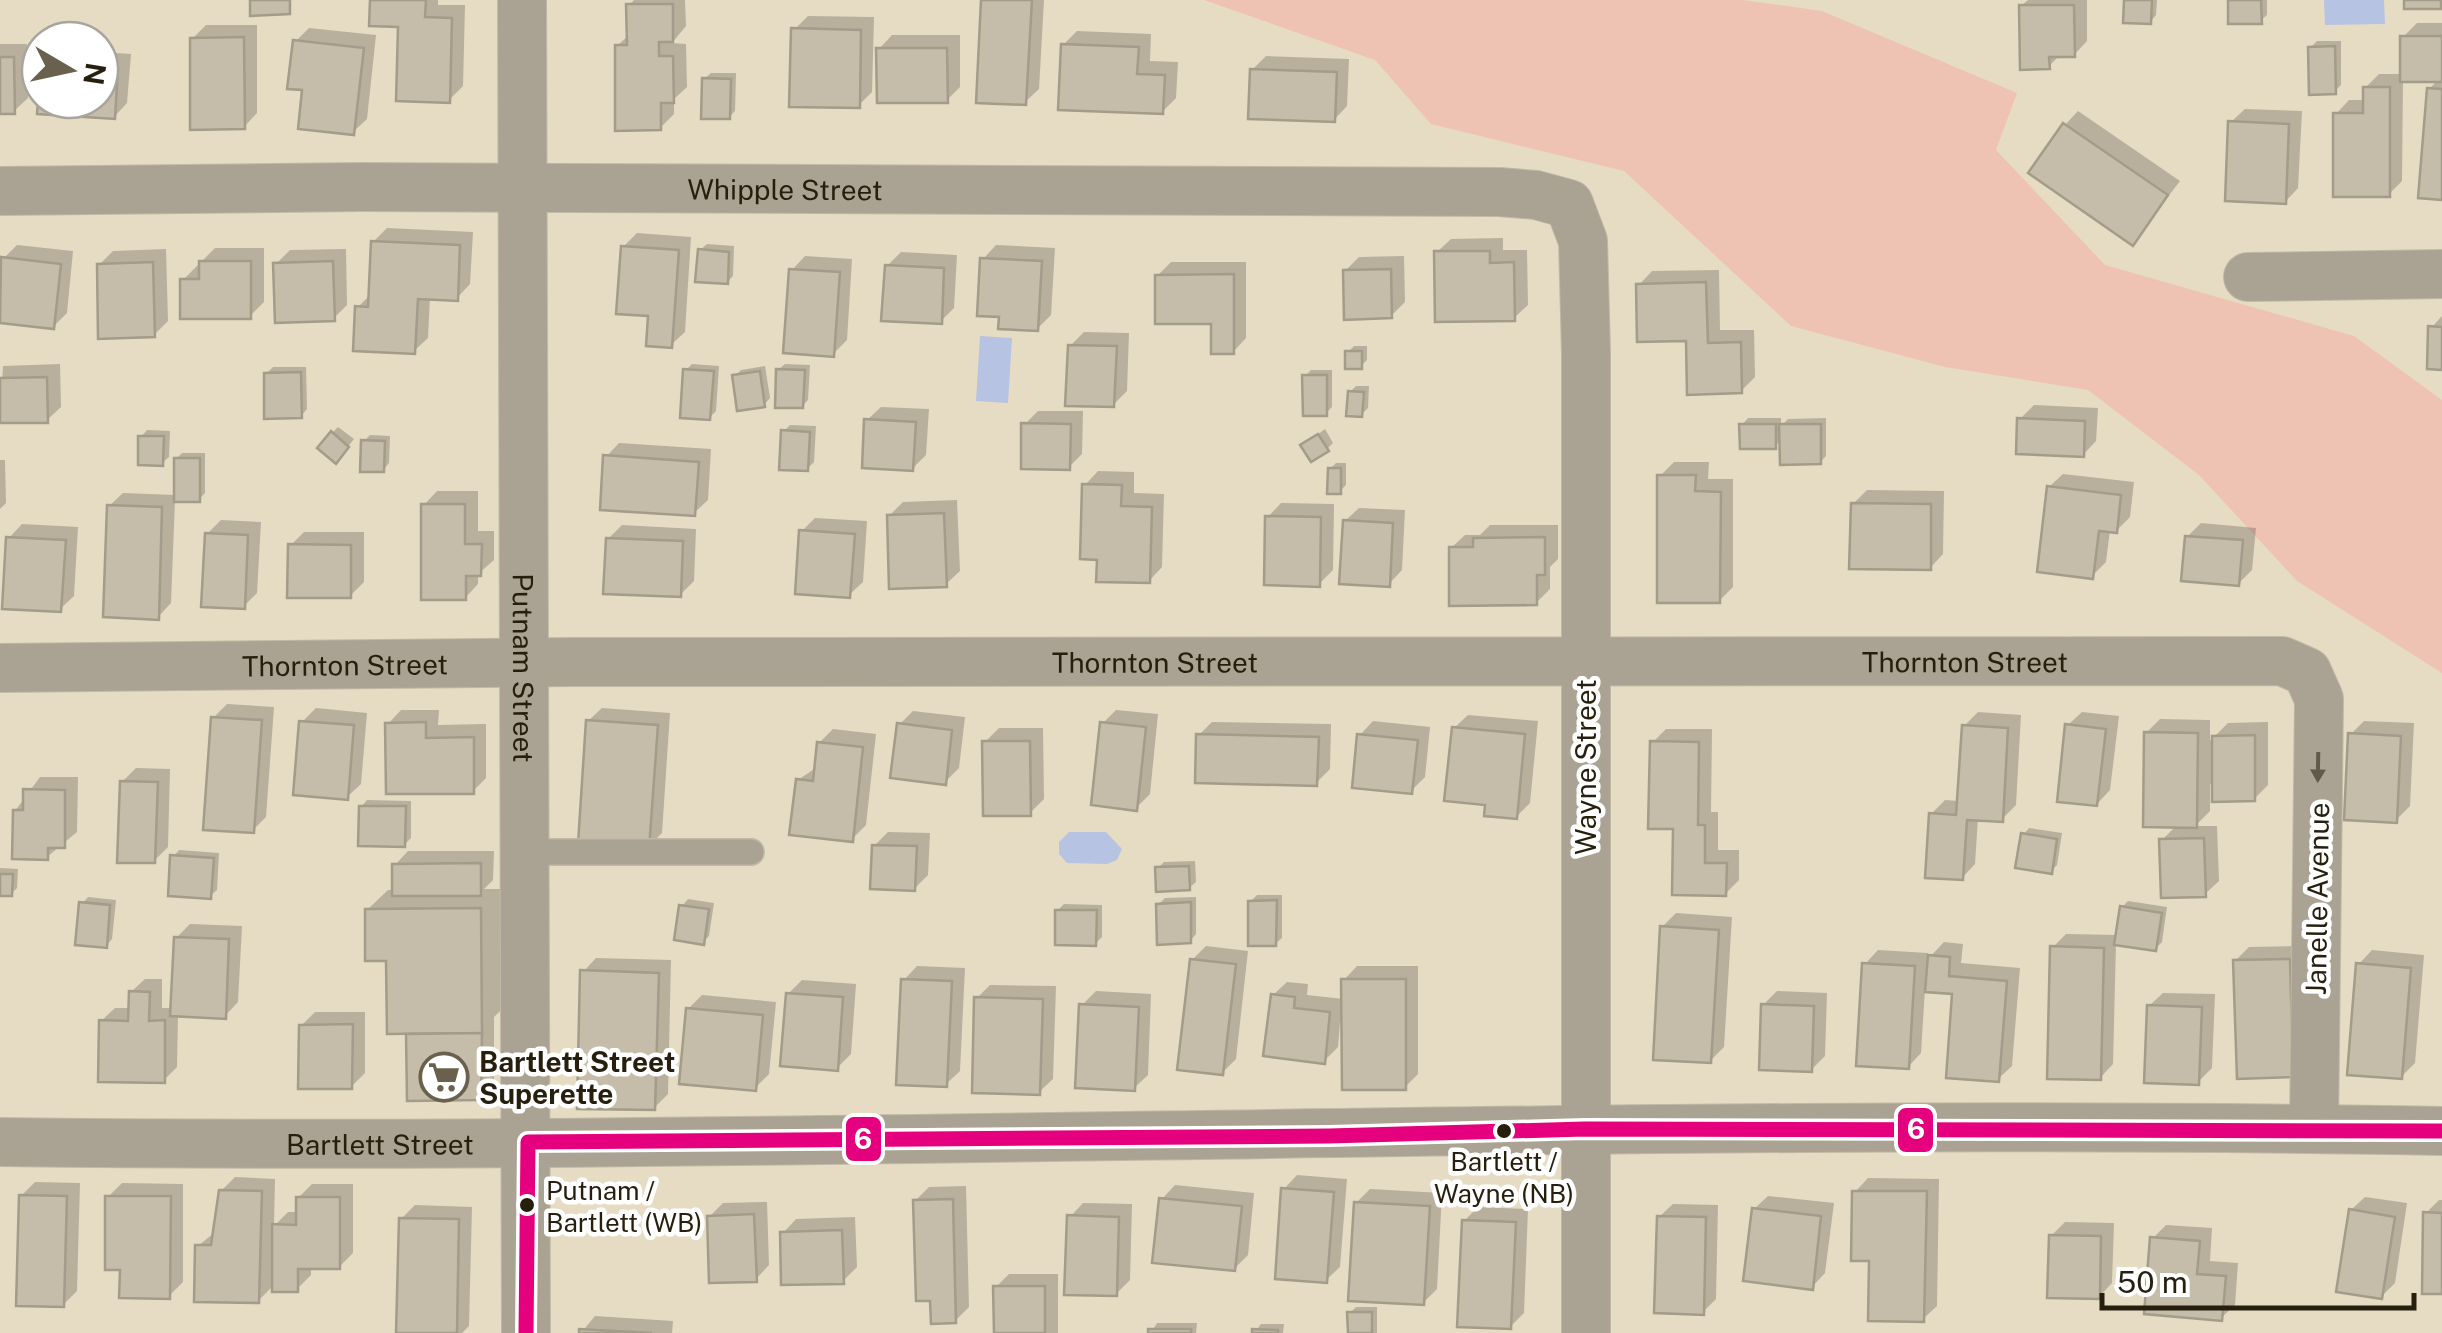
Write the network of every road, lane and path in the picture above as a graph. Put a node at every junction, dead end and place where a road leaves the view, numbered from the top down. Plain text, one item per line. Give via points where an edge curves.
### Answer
1 (522, 0) edge
2 (522, 187) junction
3 (0, 191) edge
4 (1568, 204) joint
5 (2442, 274) edge
6 (2248, 277) dead end
7 (1586, 662) junction
8 (523, 663) junction
9 (0, 668) edge
10 (2308, 672) joint
11 (526, 852) junction
12 (751, 852) dead end
13 (1585, 1129) junction
14 (2314, 1129) junction
15 (2442, 1131) edge
16 (0, 1142) edge
17 (528, 1142) junction
18 (526, 1333) edge
19 (1586, 1333) edge

1 - 2 street, Putnam Street
2 - 3 street, Whipple Street
2 - 4 street, Whipple Street via 1499,192
2 - 8 street, Putnam Street
4 - 7 street, Wayne Street via 1583,241 1585,285
5 - 6 street
7 - 8 street, Thornton Street
7 - 10 street, Thornton Street via 2282,661
7 - 13 street, Wayne Street
8 - 9 street, Thornton Street
8 - 11 street, Putnam Street
10 -> 14 street, Janelle Avenue via 2318,699
11 - 12 lane
11 - 17 street, Putnam Street
13 - 14 street, Bartlett Street
13 - 17 street, Bartlett Street
13 - 19 street, Wayne Street
14 - 15 street, Bartlett Street
16 - 17 street, Bartlett Street
17 - 18 street, Putnam Street

